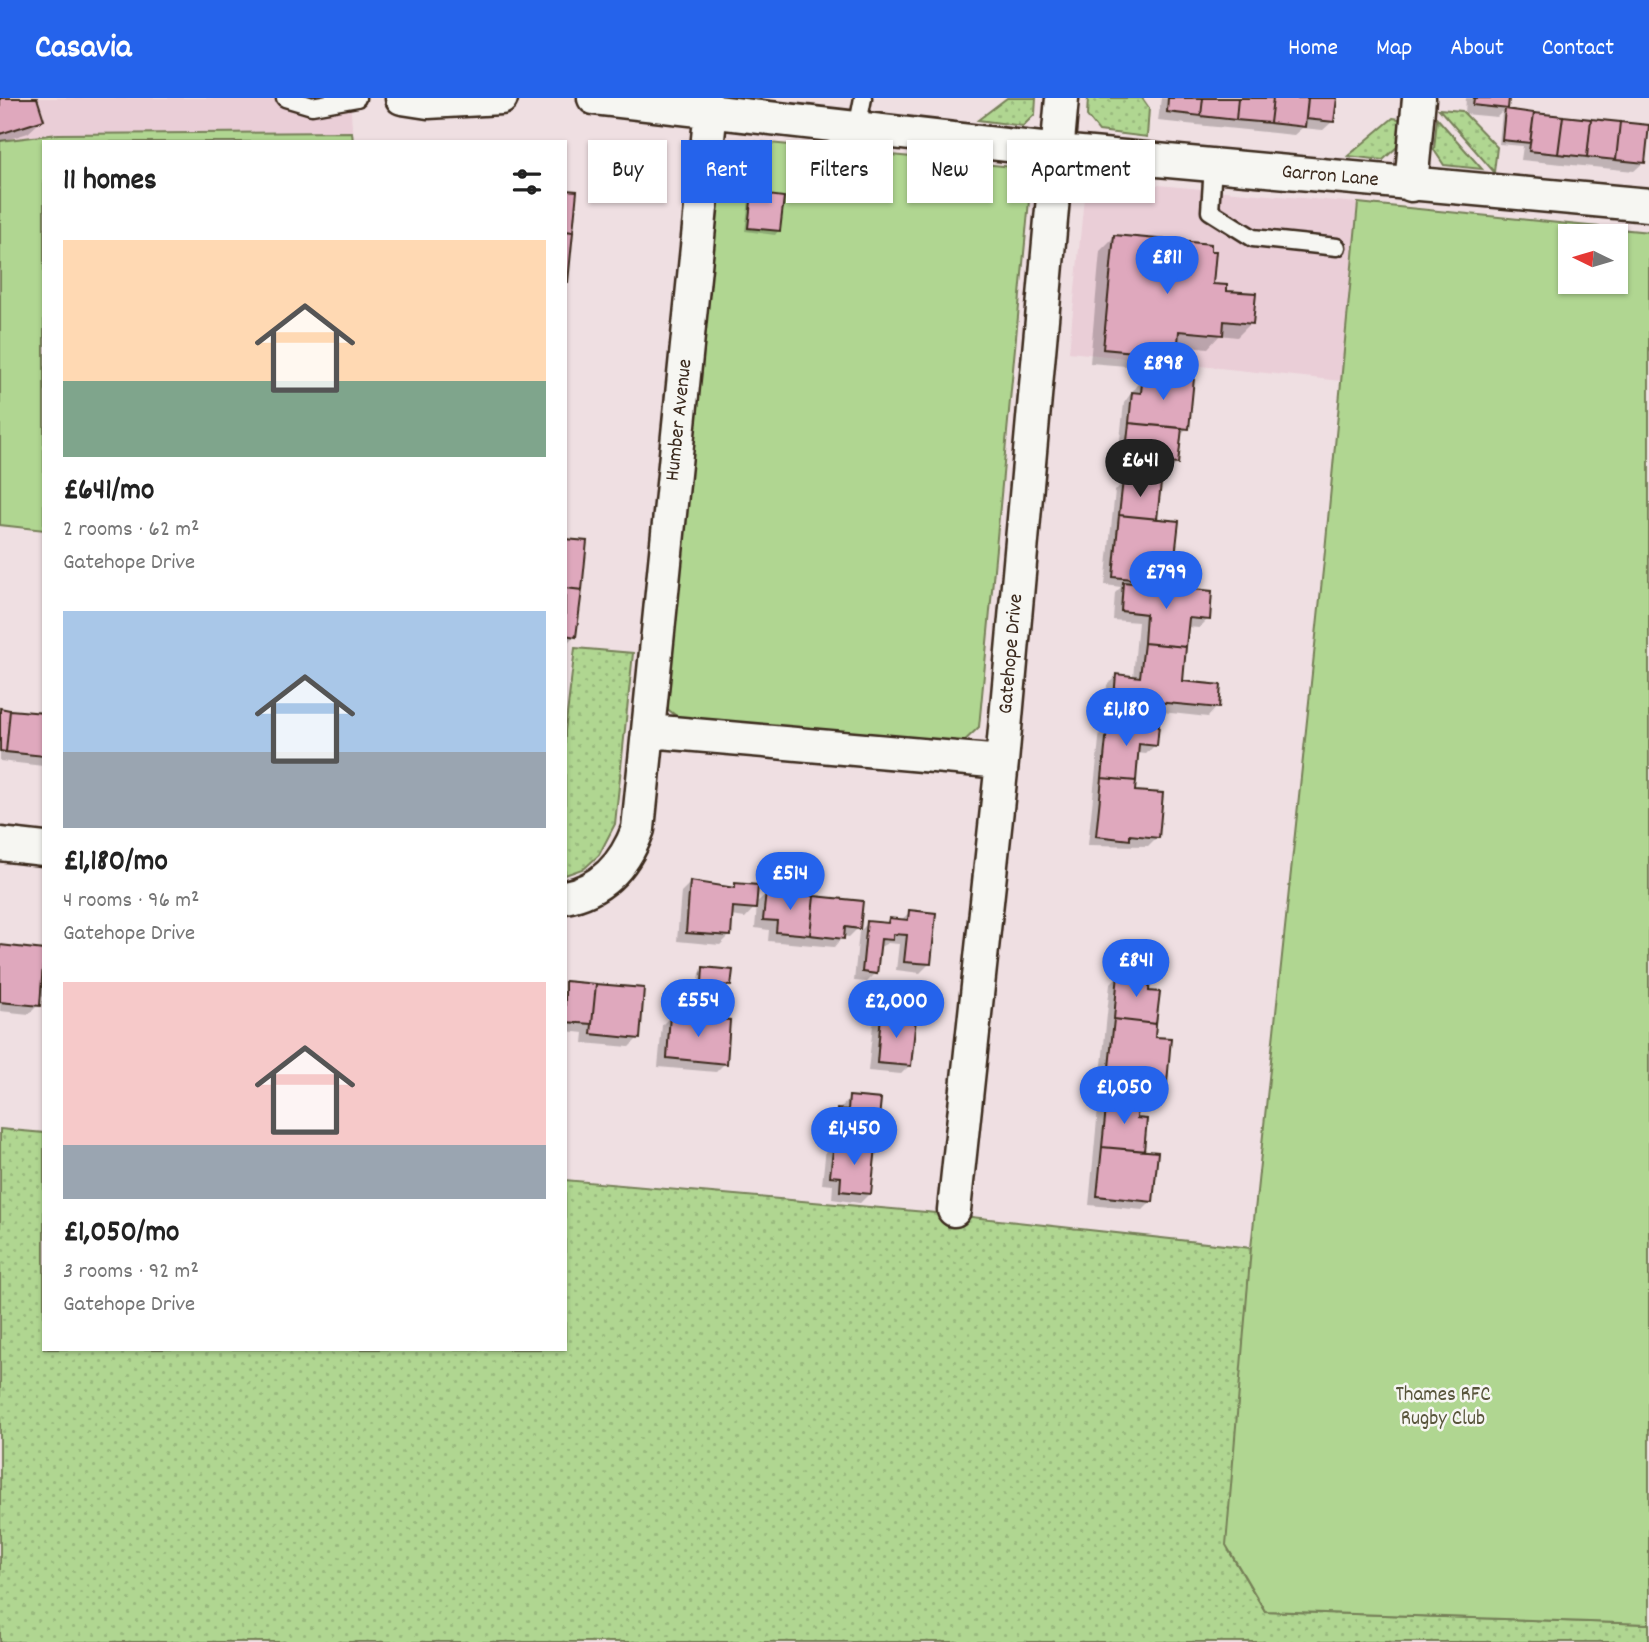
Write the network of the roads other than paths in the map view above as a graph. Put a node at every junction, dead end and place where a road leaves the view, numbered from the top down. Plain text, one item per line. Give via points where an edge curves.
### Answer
1 (285, 98) edge
2 (357, 98) edge
3 (402, 98) edge
4 (501, 98) edge
5 (594, 98) edge
6 (863, 98) edge
7 (1062, 98) edge
8 (1419, 98) edge
9 (711, 109) junction
10 (858, 129) junction
11 (1060, 140) edge
12 (1007, 145) edge
13 (1155, 160) edge
14 (1213, 166) junction
15 (1411, 185) junction
16 (1054, 203) edge
17 (1649, 205) edge
18 (1337, 247) dead end
19 (649, 731) junction
20 (1002, 762) junction
21 (0, 844) edge
22 (42, 849) edge
23 (567, 896) edge
24 (954, 1210) dead end

1 - 2 lane via 312,106
3 - 4 street via 428,102
5 - 9 street, Garron Lane
6 - 10 lane
7 - 11 street, Gatehope Drive
8 - 15 street
9 - 10 street, Garron Lane
9 - 19 street, Humber Avenue
10 - 12 street, Garron Lane
13 - 14 street, Garron Lane
14 - 15 street, Garron Lane
14 - 18 lane via 1210,211 1253,238
15 - 17 street, Garron Lane
16 - 20 street, Gatehope Drive
19 - 20 street
19 - 23 street, Humber Avenue via 633,843 614,873 595,887
20 - 24 street, Gatehope Drive
21 - 22 street

